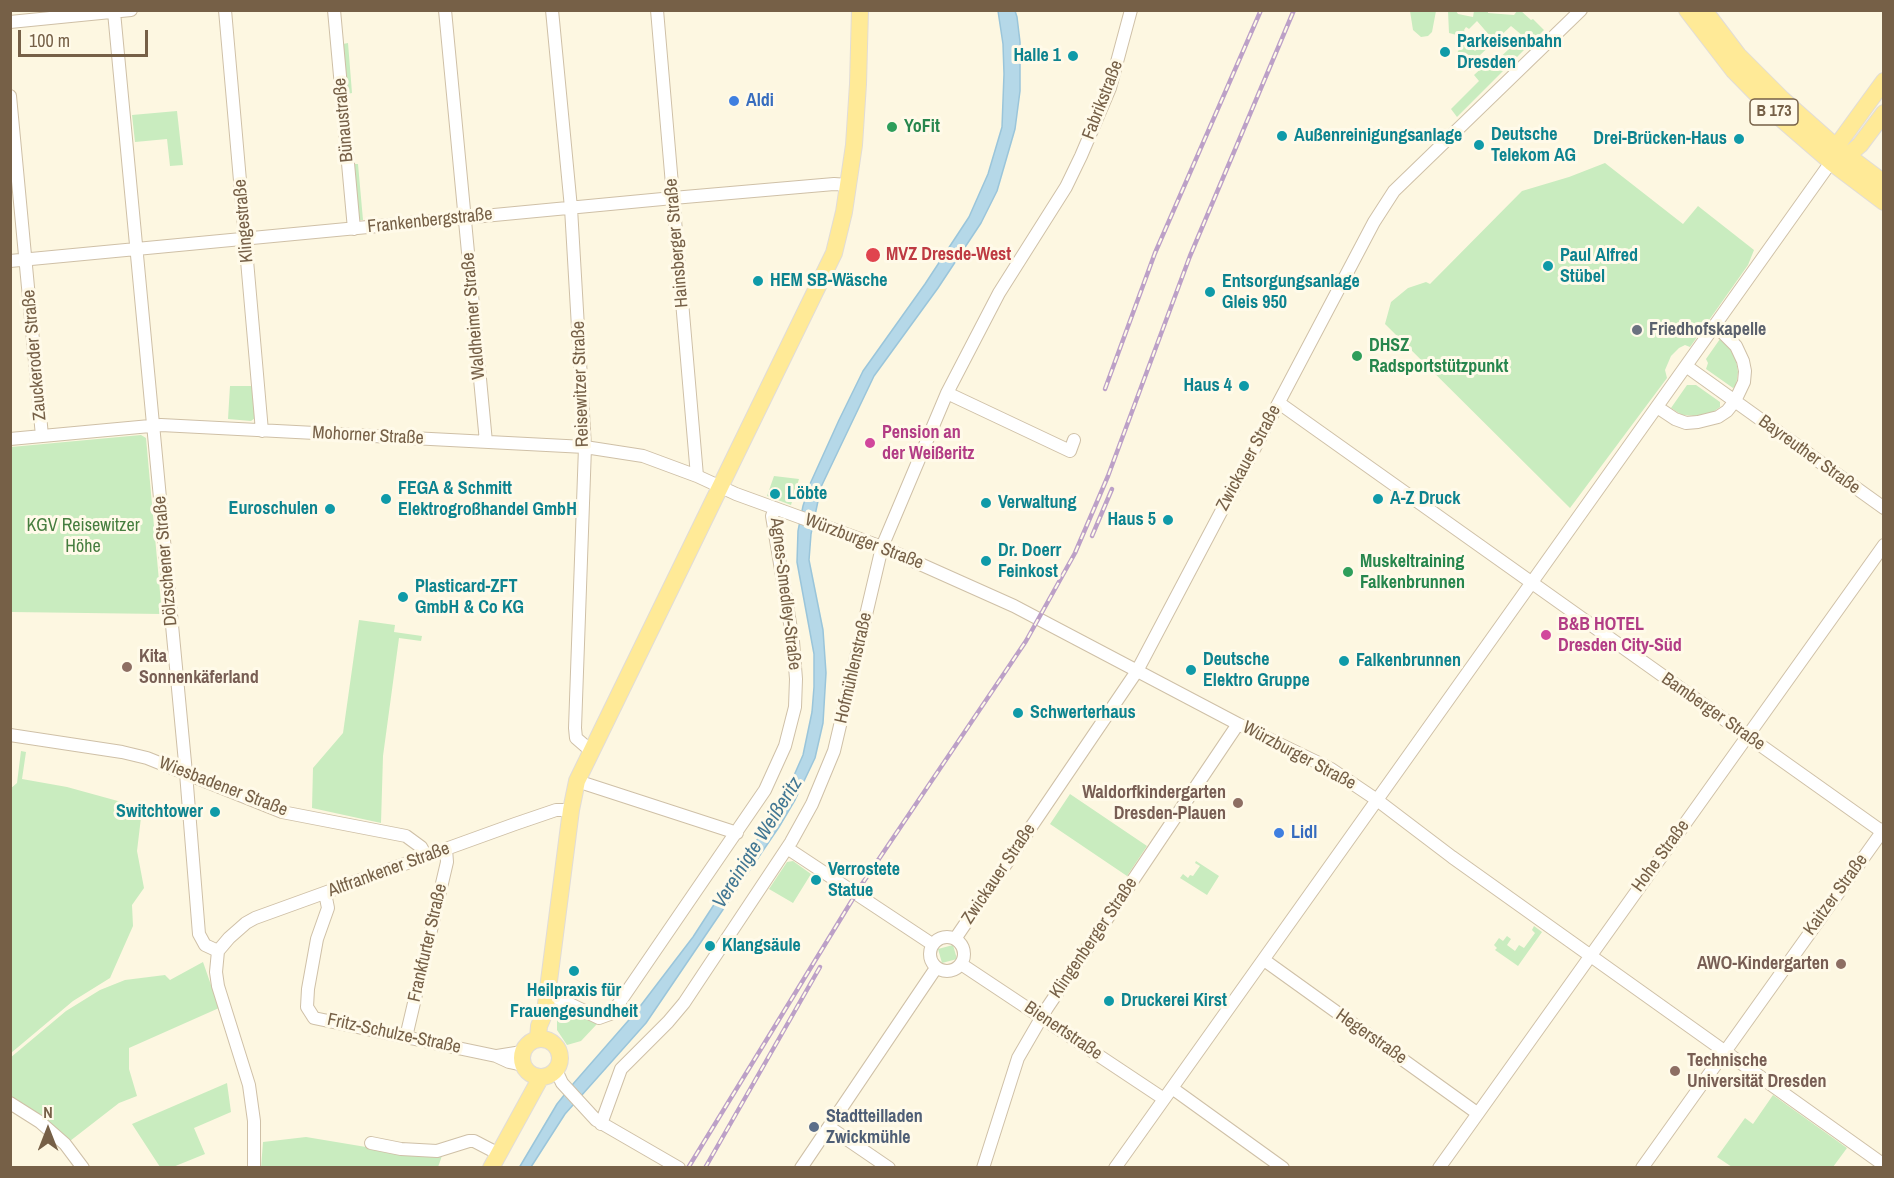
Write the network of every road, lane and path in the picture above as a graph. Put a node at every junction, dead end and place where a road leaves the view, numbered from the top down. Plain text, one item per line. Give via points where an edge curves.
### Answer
1 (131, 10) edge
2 (225, 10) edge
3 (334, 10) edge
4 (445, 10) edge
5 (552, 10) edge
6 (657, 10) edge
7 (860, 10) edge
8 (1131, 10) edge
9 (1581, 10) edge
10 (1687, 10) edge
11 (1704, 10) edge
12 (114, 12) junction
13 (10, 22) edge
14 (1745, 73) junction
15 (1884, 81) edge
16 (10, 96) edge
17 (1884, 113) edge
18 (1838, 155) junction
19 (1884, 183) edge
20 (849, 185) junction
21 (1066, 187) joint
22 (674, 198) junction
23 (1884, 202) edge
24 (571, 208) junction
25 (465, 218) junction
26 (354, 229) junction
27 (245, 239) junction
28 (136, 249) junction
29 (26, 260) junction
30 (10, 261) edge
31 (1715, 325) junction
32 (1686, 366) junction
33 (947, 393) junction
34 (1735, 401) junction
35 (1279, 403) junction
36 (1657, 407) junction
37 (152, 426) junction
38 (262, 431) junction
39 (42, 436) junction
40 (10, 439) edge
41 (1074, 440) dead end
42 (486, 442) junction
43 (585, 447) junction
44 (697, 476) junction
45 (719, 486) junction
46 (775, 508) junction
47 (1884, 508) edge
48 (1884, 545) edge
49 (882, 547) junction
50 (1532, 583) junction
51 (1137, 671) junction
52 (1238, 724) junction
53 (10, 735) edge
54 (1747, 736) junction
55 (591, 751) junction
56 (186, 773) junction
57 (577, 781) junction
58 (1377, 800) junction
59 (571, 810) junction
60 (1883, 831) edge
61 (733, 838) junction
62 (787, 848) junction
63 (446, 849) junction
64 (426, 856) junction
65 (325, 892) junction
66 (955, 939) junction
67 (932, 944) junction
68 (218, 951) junction
69 (1589, 955) junction
70 (1264, 960) junction
71 (961, 964) junction
72 (936, 968) junction
73 (551, 995) junction
74 (1043, 1017) junction
75 (406, 1037) junction
76 (543, 1039) junction
77 (1724, 1052) junction
78 (541, 1072) junction
79 (1172, 1088) junction
80 (1164, 1099) junction
81 (11, 1103) edge
82 (1478, 1113) junction
83 (598, 1122) junction
84 (829, 1127) junction
85 (371, 1143) dead end
86 (495, 1161) edge
87 (1884, 1165) edge
88 (83, 1167) edge
89 (254, 1167) edge
90 (679, 1167) edge
91 (801, 1167) edge
92 (888, 1167) edge
93 (983, 1167) edge
94 (1115, 1167) edge
95 (1283, 1167) edge
96 (1439, 1167) edge
97 (1642, 1167) edge

1 - 12 street
2 - 27 street, Klingestraße
3 - 26 street, Bünaustraße
4 - 25 street, Waldheimer Straße
5 - 24 street, Reisewitzer Straße
6 - 22 street, Hainsberger Straße
7 - 20 main road
8 - 21 street, Fabrikstraße via 1110,88
9 - 35 street, Zwickauer Straße via 1394,190
10 - 14 main road, B 173
11 - 14 main road, B 173
12 - 13 street
12 - 28 street, Dölzschener Straße
14 - 18 main road, B 173 via 1807,122
15 - 18 main road
16 - 29 street, Zauckeroder Straße
17 - 18 main road via 1860,145
18 - 19 main road
18 - 23 main road
18 - 31 street
20 - 22 street, Frankenbergstraße
20 - 45 main road via 830,263
21 - 33 street, Hofmühlenstraße via 999,293
22 - 24 street, Frankenbergstraße
22 - 44 street, Hainsberger Straße
24 - 25 street, Frankenbergstraße
24 - 43 street, Reisewitzer Straße
25 - 26 street, Frankenbergstraße
25 - 42 street, Waldheimer Straße
26 - 27 street, Frankenbergstraße
27 - 28 street, Frankenbergstraße
27 - 38 street, Klingestraße
28 - 29 street, Frankenbergstraße
28 - 37 street, Dölzschener Straße
29 - 30 street, Frankenbergstraße
29 - 39 street, Zauckeroder Straße
31 - 32 street
31 - 34 street via 1736,346 1743,361 1744,382
32 - 34 street, Bayreuther Straße
32 - 36 street
33 - 41 street via 1070,451
33 - 49 street, Hofmühlenstraße
34 - 36 street via 1718,417 1686,423
34 - 47 street, Bayreuther Straße
35 - 50 street, Bamberger Straße
35 - 51 street, Zwickauer Straße
36 - 50 street
37 - 38 street, Mohorner Straße
37 - 39 street, Mohorner Straße
37 - 56 street, Dölzschener Straße
38 - 42 street, Mohorner Straße
39 - 40 street, Mohorner Straße
42 - 43 street, Mohorner Straße
43 - 44 street, Mohorner Straße via 643,456
43 - 55 street, Reisewitzer Straße via 575,728 576,738
44 - 45 street, Mohorner Straße
45 - 46 street, Würzburger Straße
45 - 55 main road
46 - 49 street, Würzburger Straße
46 - 61 street, Agnes-Smedley-Straße via 772,516 793,640 795,707 785,746 765,790
48 - 54 street, Hohe Straße
49 - 51 street, Würzburger Straße via 1014,606
49 - 62 street, Hofmühlenstraße via 834,751 812,804
50 - 54 street, Bamberger Straße
50 - 58 street
51 - 52 street, Würzburger Straße
51 - 66 street, Zwickauer Straße
52 - 58 street, Würzburger Straße via 1331,769
52 - 74 street, Klingenberger Straße
53 - 56 street, Wiesbadener Straße via 122,752
54 - 60 street, Bamberger Straße
54 - 69 street, Hohe Straße
55 - 57 main road
56 - 64 street, Wiesbadener Straße via 282,812 406,836
56 - 68 street, Dölzschener Straße via 199,933 205,945
57 - 59 main road
57 - 61 street via 724,828
58 - 69 street, Würzburger Straße
58 - 70 street
59 - 63 street, Altfrankener Straße via 556,810
59 - 73 main road
60 - 77 street, Kaitzer Straße
61 - 73 street, Agnes-Smedley-Straße via 615,1009 604,1017 593,1015
62 - 67 street
62 - 83 street, Hofmühlenstraße via 684,1003 621,1069
63 - 64 street, Altfrankener Straße
63 - 75 street, Frankfurter Straße via 447,862
64 - 65 street, Altfrankener Straße
65 - 68 street, Altfrankener Straße via 246,923
65 - 75 street, Fritz-Schulze-Straße via 328,908 317,939 308,989 310,1013
66 - 67 street, Zwickauer Straße via 944,937
66 - 71 street, Zwickauer Straße via 964,951
67 - 72 street via 930,957
68 - 89 street via 218,986 253,1106
69 - 77 street, Würzburger Straße
69 - 82 street, Hohe Straße
70 - 79 street
70 - 82 street, Hegerstraße
71 - 72 street via 949,971
71 - 74 street, Bienertstraße
72 - 84 street
73 - 76 main road
74 - 80 street, Bienertstraße
74 - 93 street, Klingenberger Straße via 1018,1058
75 - 78 street, Fritz-Schulze-Straße via 496,1056
76 - 78 main road via 526,1045
76 - 78 main road via 558,1049 560,1063
77 - 87 street, Würzburger Straße
77 - 97 street, Kaitzer Straße
78 - 83 street via 581,1109 586,1119
78 - 86 main road via 536,1089
79 - 80 street
79 - 95 street
80 - 94 street
81 - 88 street via 65,1144
82 - 96 street, Hohe Straße
83 - 90 street
84 - 91 street
84 - 92 street
85 - 86 street via 437,1151 474,1141

